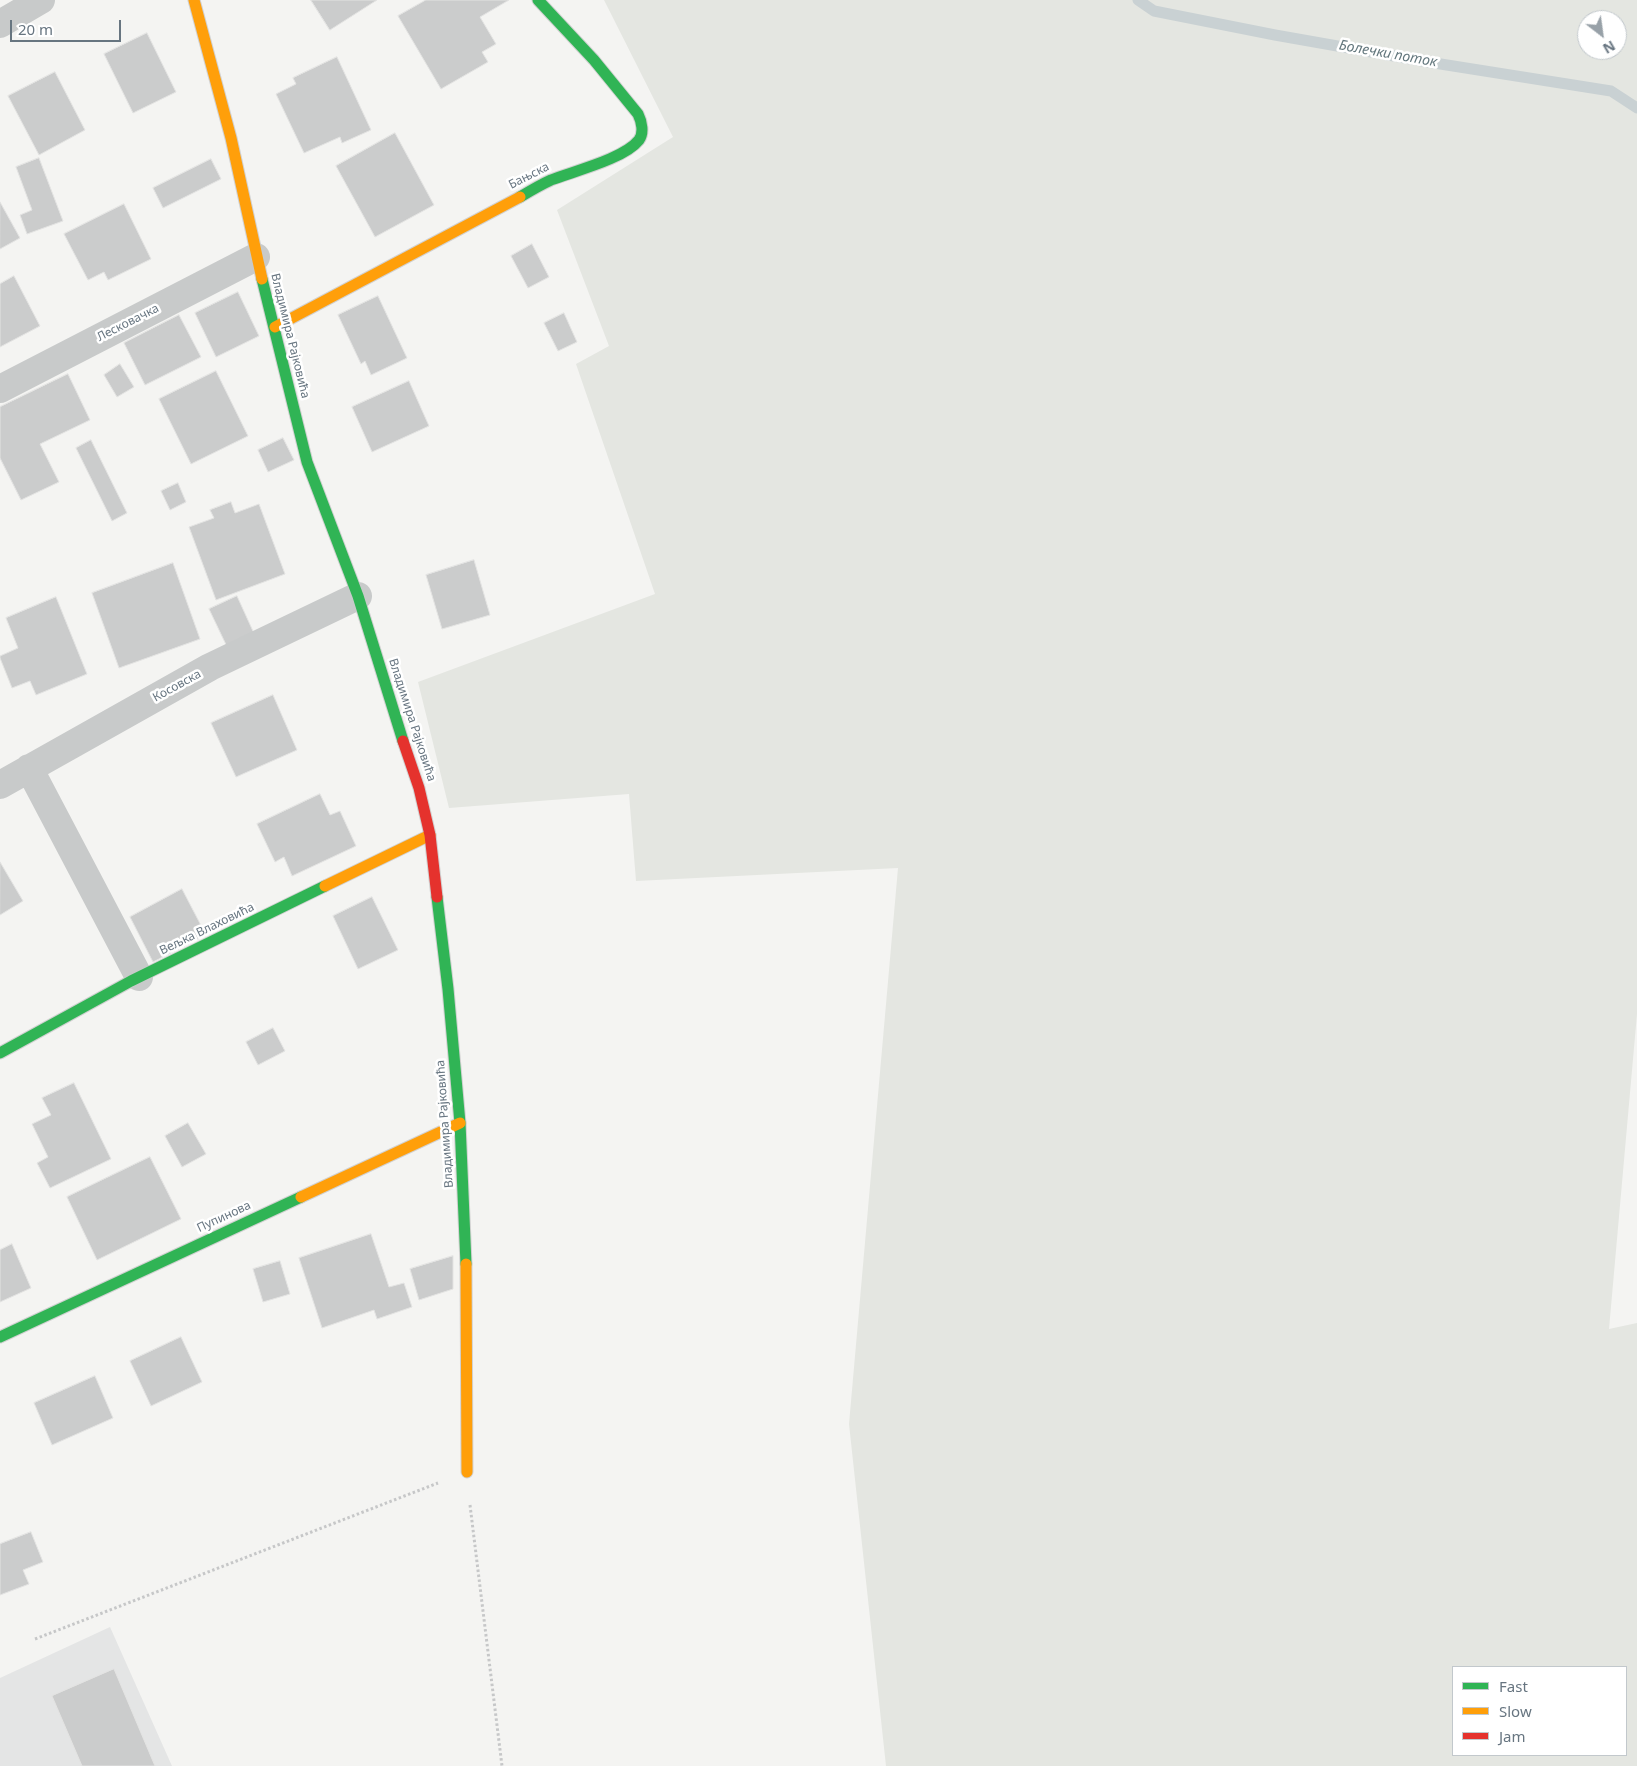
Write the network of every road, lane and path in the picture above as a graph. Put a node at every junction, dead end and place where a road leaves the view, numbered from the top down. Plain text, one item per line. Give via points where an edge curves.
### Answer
1 (41, 0) edge
2 (194, 0) edge
3 (538, 0) edge
4 (0, 24) edge
5 (256, 257) junction
6 (275, 327) junction
7 (0, 389) edge
8 (358, 596) junction
9 (29, 768) junction
10 (0, 785) edge
11 (430, 835) junction
12 (139, 978) junction
13 (0, 1053) edge
14 (460, 1123) junction
15 (0, 1337) edge
16 (467, 1472) junction
17 (34, 1639) dead end
18 (502, 1766) edge

1 - 4 street
2 - 5 street, Владимира Рајковића via 231,138
3 - 6 street, Бањска via 594,60 640,117 640,139 626,152 549,181
5 - 6 street, Владимира Рајковића
5 - 7 street, Лесковачка
6 - 8 street, Владимира Рајковића via 306,462
8 - 9 street, Косовска via 210,667
8 - 11 street, Владимира Рајковића via 419,788
9 - 10 street, Косовска
9 - 12 street
11 - 12 street, Вељка Влаховића
11 - 14 street, Владимира Рајковића
12 - 13 street, Вељка Влаховића
14 - 15 street, Пупинова
14 - 16 street, Владимира Рајковића via 466,1264
16 - 17 path
16 - 18 path

